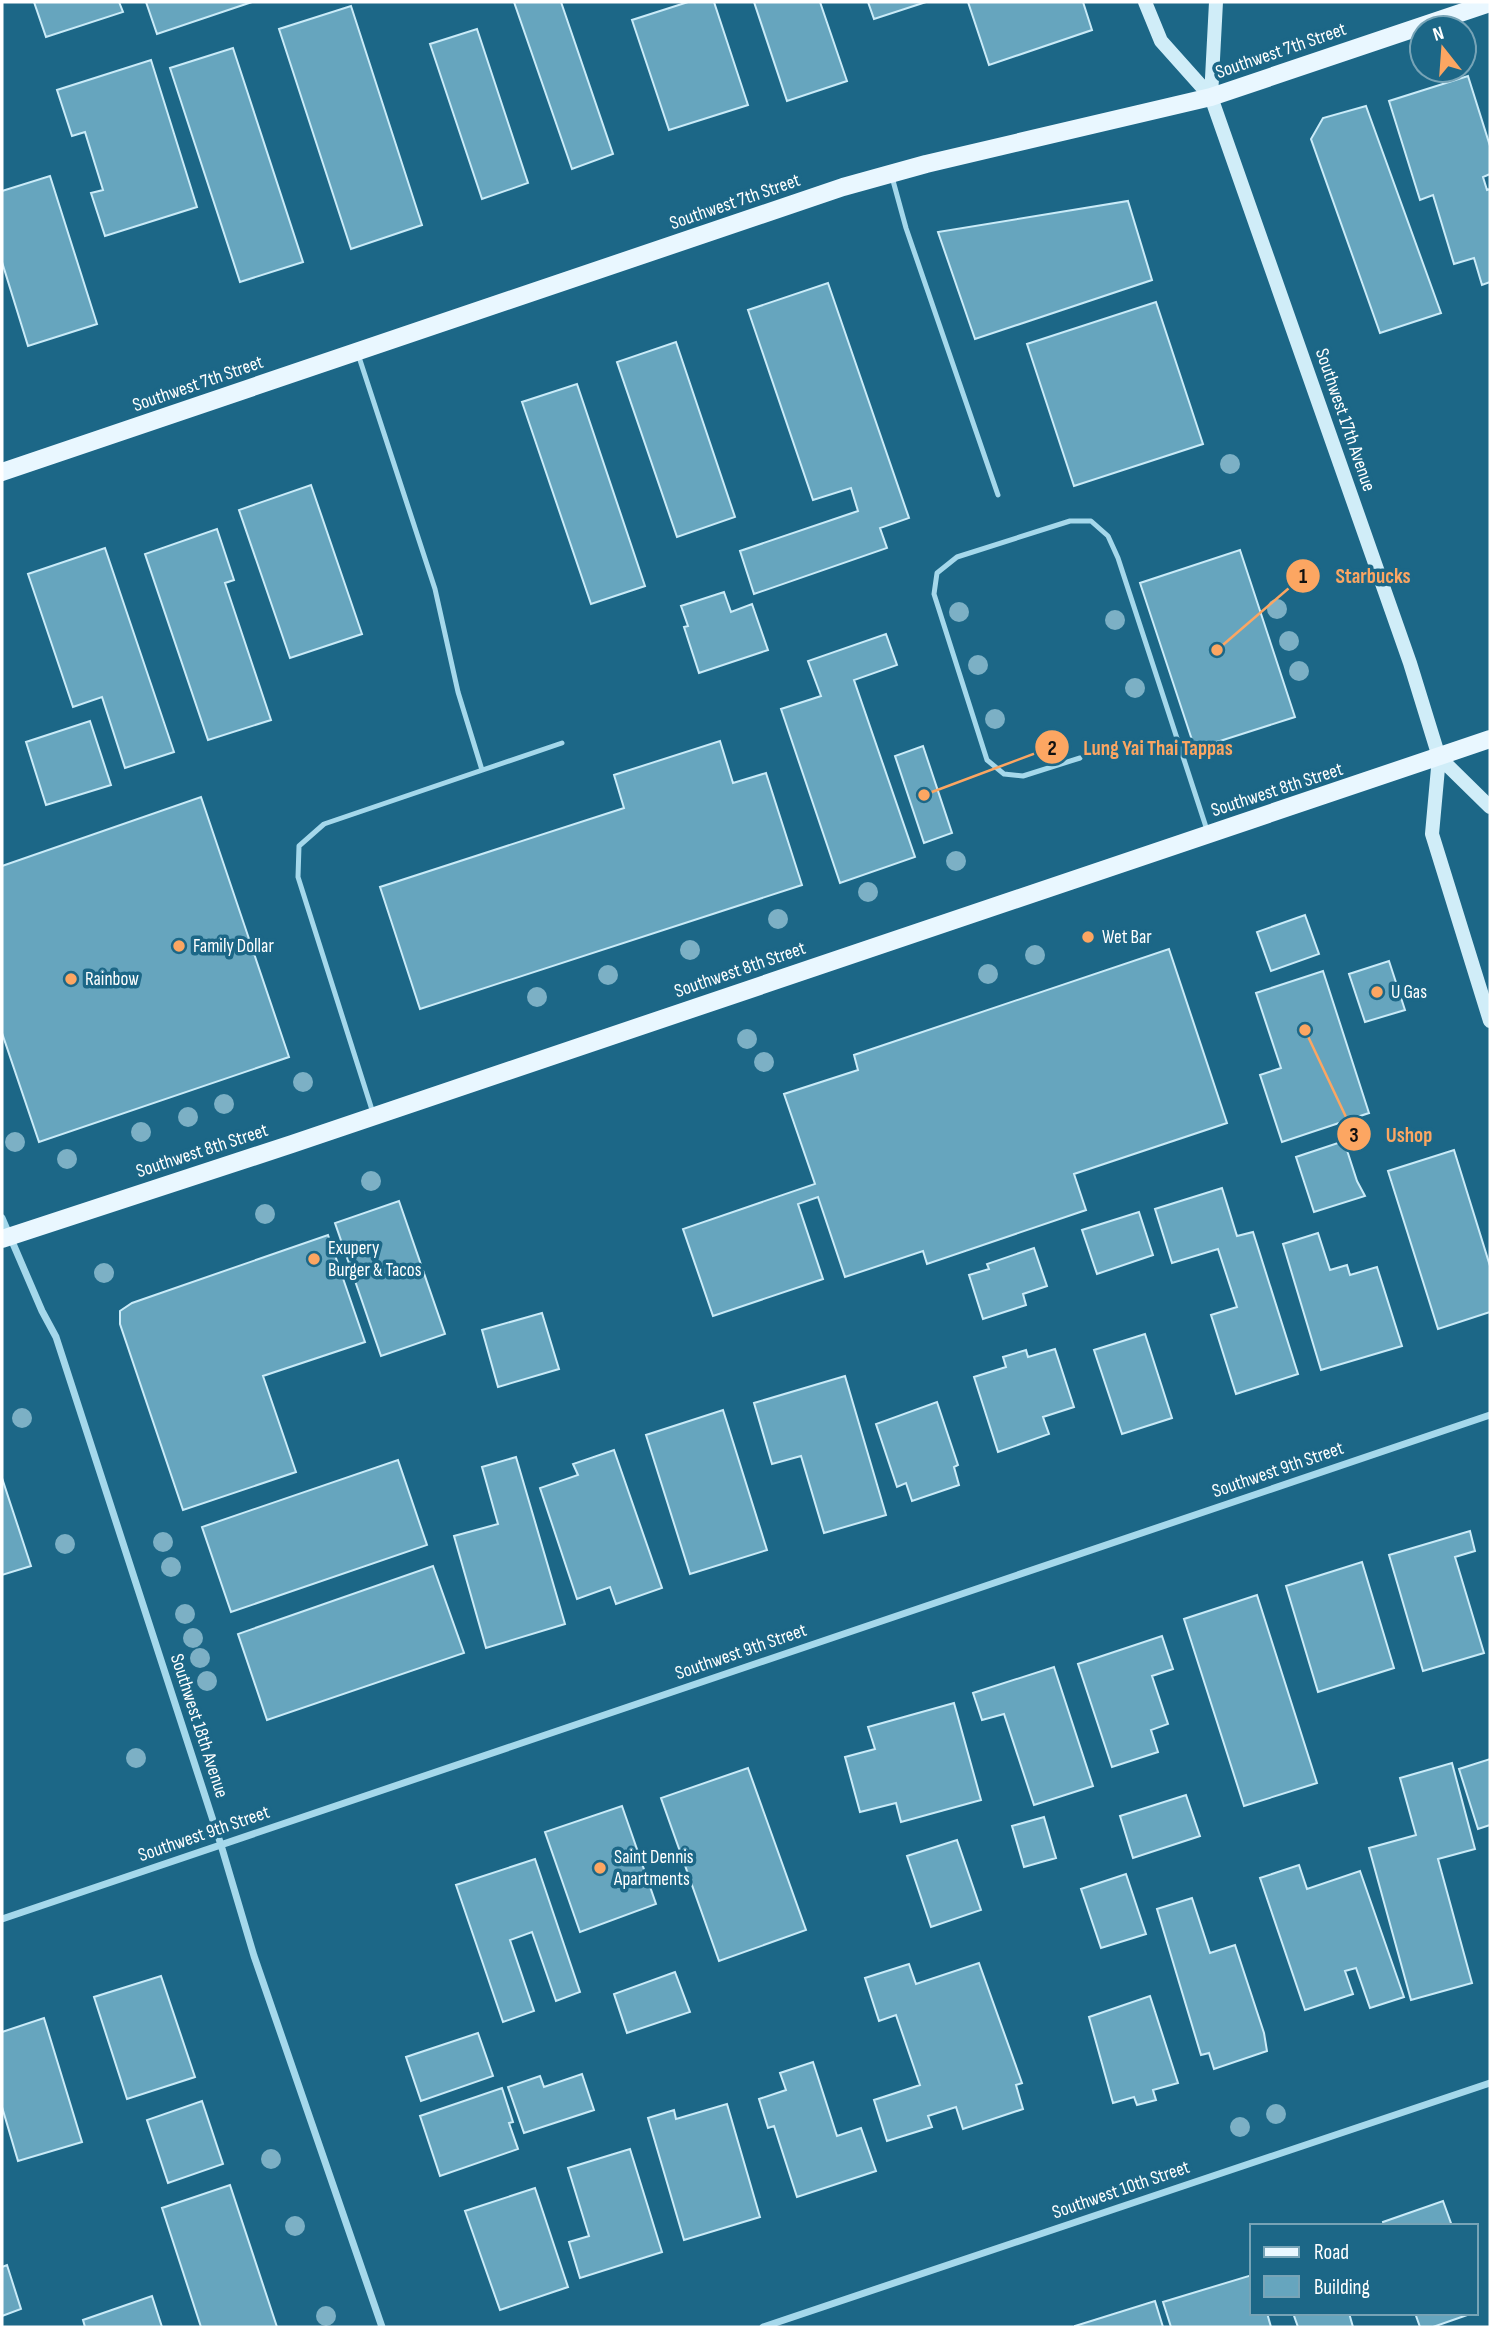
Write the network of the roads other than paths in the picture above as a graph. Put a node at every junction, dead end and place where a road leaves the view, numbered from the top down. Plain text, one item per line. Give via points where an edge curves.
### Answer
1 (1145, 2) edge
2 (1216, 2) edge
3 (1490, 3) edge
4 (1212, 97) junction
5 (891, 174) junction
6 (358, 352) junction
7 (2, 472) edge
8 (998, 495) dead end
9 (1490, 739) edge
10 (562, 743) dead end
11 (1438, 757) junction
12 (1080, 758) dead end
13 (482, 770) junction
14 (1490, 807) edge
15 (1209, 835) junction
16 (1490, 1021) edge
17 (374, 1116) junction
18 (2, 1218) edge
19 (5, 1238) edge
20 (1490, 1415) edge
21 (221, 1845) junction
22 (2, 1919) edge
23 (1490, 2083) edge
24 (382, 2327) edge
25 (763, 2327) edge

1 - 4 main road, Southwest 17th Avenue via 1161,41
2 - 4 main road, Southwest 17th Avenue
3 - 4 main road, Southwest 7th Street
4 - 5 main road, Southwest 7th Street
4 - 11 main road, Southwest 17th Avenue via 1410,663
5 - 6 main road, Southwest 7th Street
5 - 8 lane
6 - 7 main road, Southwest 7th Street
6 - 13 lane via 435,589 458,692
9 - 11 main road, Southwest 8th Street
10 - 13 lane
11 - 14 main road, Southwest 17th Avenue
11 - 15 main road, Southwest 8th Street
11 - 16 main road, Southwest 17th Avenue via 1432,834
12 - 15 lane via 1023,776 1004,774 987,760 934,594 937,573 957,557 1070,521 1091,521 1108,536 1122,571
13 - 17 lane via 324,824 299,845 298,877
15 - 17 main road, Southwest 8th Street
17 - 19 main road, Southwest 8th Street
18 - 19 street, Southwest 18th Avenue
19 - 21 street, Southwest 18th Avenue via 57,1337
20 - 21 street, Southwest 9th Street
21 - 22 street, Southwest 9th Street
21 - 24 street, Southwest 18th Avenue via 254,1956
23 - 25 street, Southwest 10th Street

